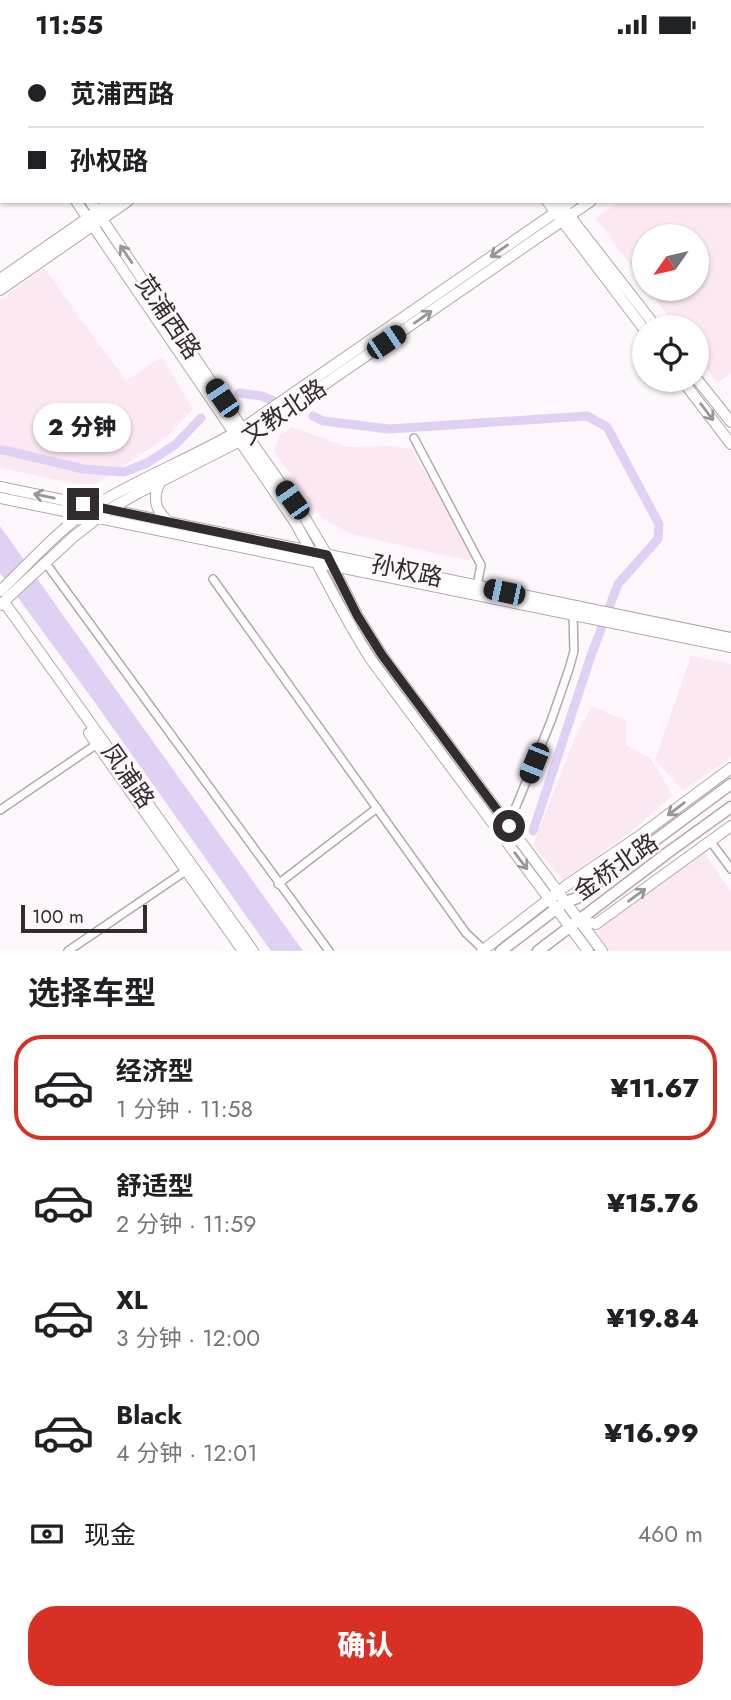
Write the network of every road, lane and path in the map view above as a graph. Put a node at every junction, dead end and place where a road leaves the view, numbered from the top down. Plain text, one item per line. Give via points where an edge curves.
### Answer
1 (77, 203) edge
2 (91, 203) edge
3 (110, 203) edge
4 (124, 203) edge
5 (585, 203) edge
6 (563, 210) edge
7 (100, 215) junction
8 (90, 222) junction
9 (0, 279) edge
10 (0, 290) edge
11 (634, 315) edge
12 (646, 315) edge
13 (691, 392) edge
14 (707, 392) edge
15 (731, 422) edge
16 (241, 435) junction
17 (414, 438) dead end
18 (731, 444) edge
19 (161, 481) junction
20 (0, 487) edge
21 (0, 498) edge
22 (93, 506) junction
23 (108, 510) junction
24 (83, 515) junction
25 (97, 517) junction
26 (170, 522) junction
27 (311, 551) junction
28 (327, 555) junction
29 (39, 562) junction
30 (318, 562) junction
31 (332, 566) junction
32 (213, 579) dead end
33 (477, 586) junction
34 (3, 598) edge
35 (585, 613) junction
36 (573, 615) junction
37 (615, 619) junction
38 (731, 638) edge
39 (731, 647) edge
40 (97, 744) junction
41 (731, 768) edge
42 (731, 784) edge
43 (731, 807) edge
44 (377, 808) junction
45 (0, 810) edge
46 (509, 826) junction
47 (731, 827) edge
48 (664, 834) junction
49 (638, 837) junction
50 (711, 842) junction
51 (731, 869) edge
52 (187, 870) junction
53 (278, 884) junction
54 (557, 900) junction
55 (575, 924) junction
56 (483, 950) edge
57 (68, 951) edge
58 (243, 951) edge
59 (253, 951) edge
60 (328, 951) edge
61 (501, 951) edge
62 (538, 951) edge
63 (588, 951) edge
64 (601, 951) edge

1 - 8 street, 苋浦西路
2 - 7 street, 苋浦西路
3 - 7 street
4 - 7 street
5 - 6 street, 文教北路
6 - 11 street
6 - 12 street
6 - 16 street, 文教北路
7 - 8 street
16 -> 7 street, 苋浦西路
8 - 9 street
8 - 10 street
8 - 16 street, 苋浦西路
13 -> 18 street
14 - 15 street
16 - 19 street, 文教北路
16 - 22 street, 文教北路
16 - 27 street, 苋浦西路
16 - 28 street, 苋浦西路 via 305,518
17 - 33 street via 481,565
19 - 23 street, 文教北路
19 - 26 street via 156,507
22 -> 20 street, 孙权路
21 - 24 street, 孙权路
22 - 23 street, 孙权路
22 - 24 street, 文教北路
23 - 25 street, 文教北路
23 - 26 street, 孙权路
24 - 25 street, 孙权路
24 - 29 street, 文教北路
25 - 29 street, 文教北路
25 - 30 street, 孙权路
26 - 27 street, 孙权路
27 - 28 street, 孙权路
27 - 30 street, 苋浦西路
28 - 31 street, 苋浦西路
28 - 33 street, 孙权路
29 - 34 street, 文教北路
29 - 53 street
30 - 31 street, 孙权路
30 -> 54 street, 苋浦西路 via 372,661
31 - 36 street, 孙权路
31 - 46 street, 苋浦西路 via 382,655
32 - 44 street
33 - 35 street, 孙权路
34 - 40 street, 凤浦路
34 - 59 street, 凤浦路
35 - 36 street, 孙权路
35 - 37 street, 孙权路
36 - 46 street via 574,651 569,669
37 - 38 street, 孙权路
37 - 39 street, 孙权路
40 - 45 street
40 - 52 street, 凤浦路
41 -> 49 street
42 - 48 main road, 金桥北路
43 - 55 main road, 金桥北路
44 - 53 street
44 - 56 street
46 - 54 street, 苋浦西路
47 - 50 street, 金桥北路
48 - 49 street
48 - 54 main road, 金桥北路 via 577,898
49 - 54 street
50 - 51 street
55 -> 50 street, 金桥北路 via 596,924
52 - 57 street
52 - 58 street, 凤浦路
53 - 60 street
54 - 55 street, 苋浦西路
54 - 56 street
54 - 61 main road, 金桥北路
55 - 62 main road, 金桥北路
55 - 63 street
55 - 64 street, 苋浦西路

